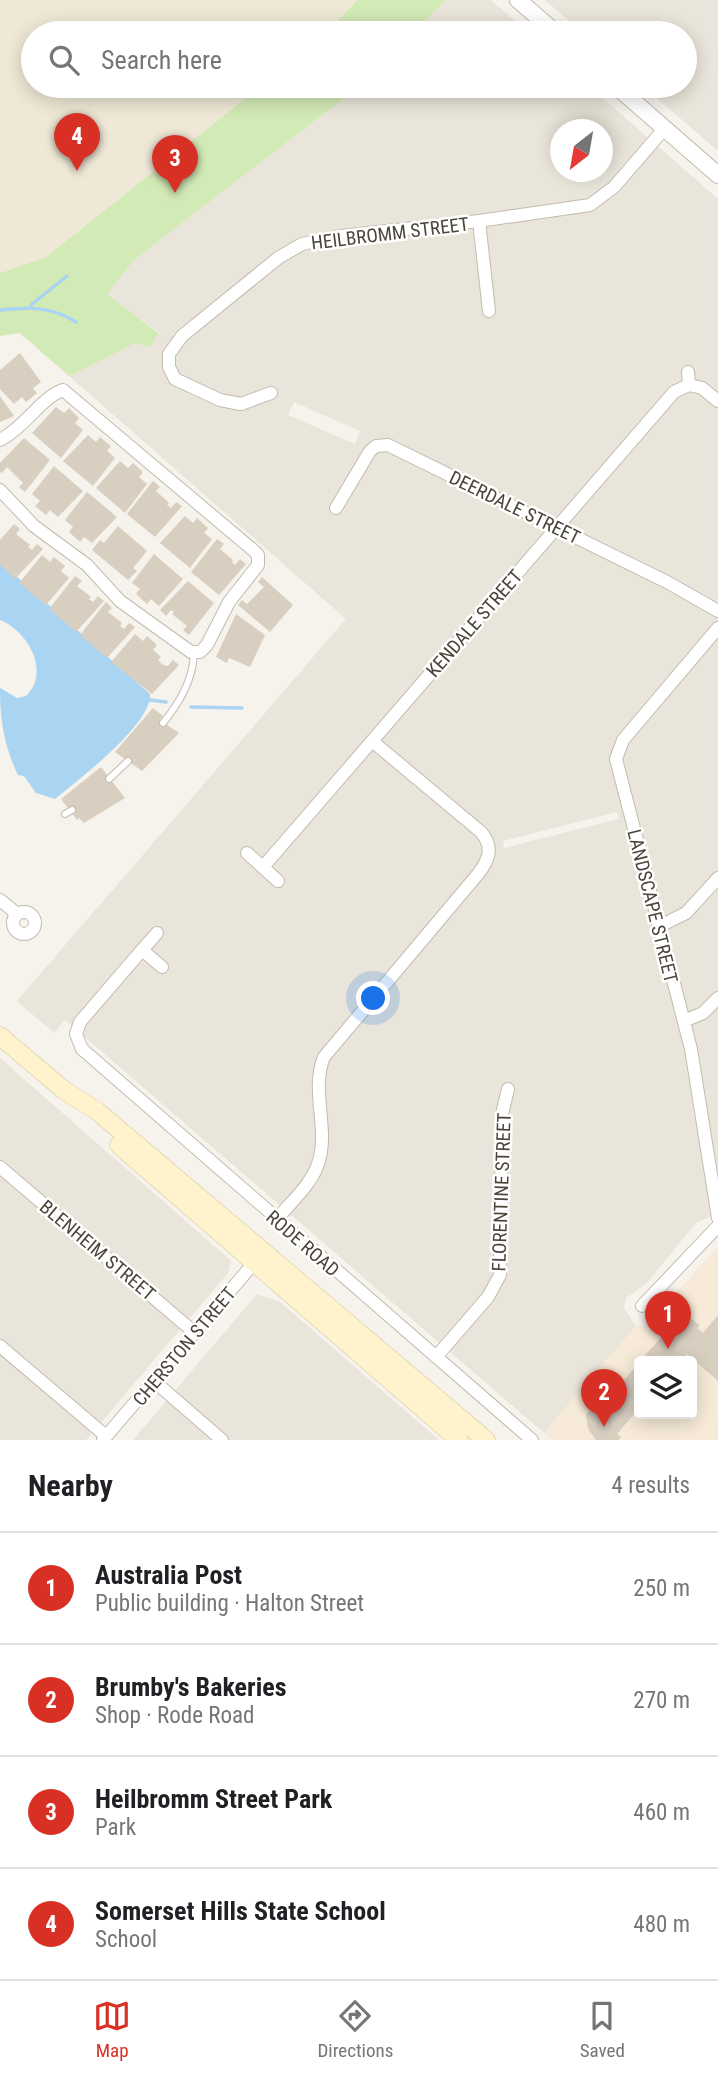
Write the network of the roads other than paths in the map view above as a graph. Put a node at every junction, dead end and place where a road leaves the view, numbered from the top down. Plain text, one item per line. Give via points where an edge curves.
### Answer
1 (518, 0) edge
2 (542, 21) edge
3 (629, 98) edge
4 (664, 129) junction
5 (718, 176) edge
6 (479, 222) junction
7 (489, 311) dead end
8 (271, 393) dead end
9 (718, 401) edge
10 (0, 440) edge
11 (0, 490) edge
12 (336, 508) dead end
13 (556, 528) junction
14 (718, 611) edge
15 (718, 628) edge
16 (194, 653) junction
17 (163, 723) dead end
18 (372, 741) junction
19 (128, 761) dead end
20 (109, 779) dead end
21 (72, 810) dead end
22 (65, 814) dead end
23 (247, 853) dead end
24 (263, 867) junction
25 (718, 878) edge
26 (278, 881) dead end
27 (0, 900) edge
28 (17, 914) dead end
29 (659, 927) junction
30 (156, 933) dead end
31 (142, 950) junction
32 (162, 967) dead end
33 (718, 998) edge
34 (684, 1021) junction
35 (0, 1036) edge
36 (508, 1089) dead end
37 (0, 1167) edge
38 (718, 1218) edge
39 (276, 1220) junction
40 (718, 1226) edge
41 (259, 1257) junction
42 (642, 1307) dead end
43 (195, 1333) junction
44 (0, 1346) edge
45 (436, 1357) junction
46 (155, 1382) junction
47 (105, 1438) edge
48 (222, 1440) edge
49 (459, 1440) edge
50 (486, 1440) edge
51 (532, 1440) edge

1 - 2 street
3 - 4 street
4 - 5 street
4 - 6 street, HEILBROMM STREET via 598,201 577,209
6 - 7 street
6 - 8 street, HEILBROMM STREET via 302,244 182,336 169,354 175,379 220,400 240,404
9 - 13 street, KENDALE STREET via 689,379
10 - 16 street via 63,390 256,553 257,568 229,601 207,645
11 - 16 street via 34,527 87,565 120,601
12 - 13 street, DEERDALE STREET via 367,454 384,444
13 - 14 street, DEERDALE STREET
13 - 18 street, KENDALE STREET
15 - 29 street, LANDSCAPE STREET via 616,754
16 - 17 lane via 190,679
18 - 24 street, KENDALE STREET
18 - 39 street via 481,832 489,853 478,874 324,1057 318,1083 319,1164
19 - 20 lane
21 - 22 lane
23 - 24 street
24 - 26 street
25 - 29 street via 686,913
27 - 28 street
29 - 34 street, LANDSCAPE STREET
30 - 31 street
31 - 32 street
31 - 39 street, RODE ROAD via 83,1018 78,1042 85,1053
33 - 34 street via 703,1013
34 - 38 street, LANDSCAPE STREET
35 - 41 main road, RODE ROAD via 65,1091 97,1111
36 - 45 street, FLORENTINE STREET via 502,1114 500,1275 488,1297
37 - 43 street, BLENHEIM STREET
39 - 45 street, RODE ROAD
40 - 42 street
41 - 43 street, CHERSTON STREET
41 - 49 main road, RODE ROAD
41 - 50 main road, RODE ROAD
43 - 46 street, CHERSTON STREET
44 - 47 street
45 - 51 street, RODE ROAD
46 - 47 street, CHERSTON STREET
46 - 48 street

